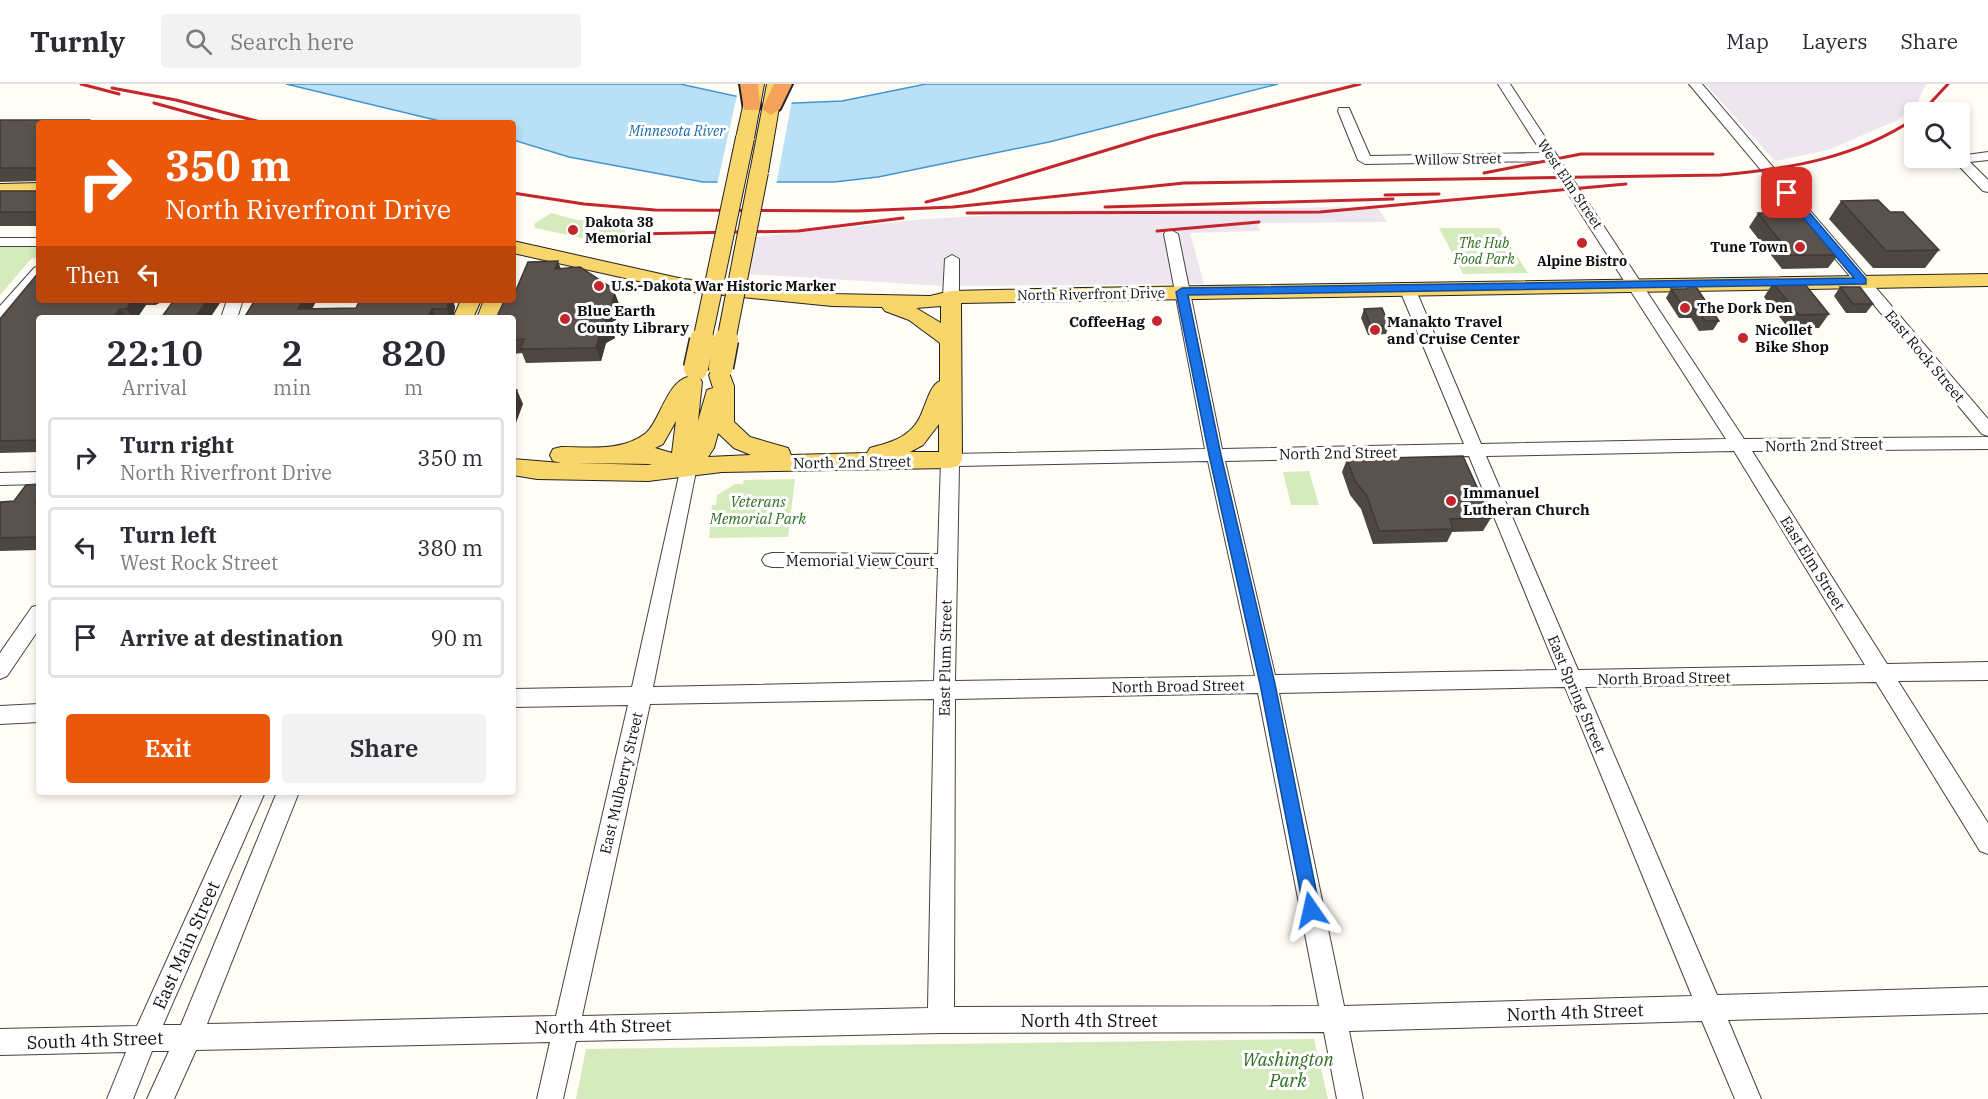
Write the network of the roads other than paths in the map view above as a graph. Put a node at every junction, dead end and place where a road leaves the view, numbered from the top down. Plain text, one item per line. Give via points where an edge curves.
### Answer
1 (749, 84) edge
2 (756, 84) edge
3 (775, 84) edge
4 (783, 84) edge
5 (1504, 84) edge
6 (1695, 84) edge
7 (751, 106) junction
8 (771, 109) junction
9 (1344, 111) dead end
10 (1988, 156) edge
11 (1550, 157) junction
12 (36, 188) edge
13 (1988, 188) edge
14 (0, 189) edge
15 (36, 199) edge
16 (0, 200) edge
17 (1171, 234) dead end
18 (516, 238) edge
19 (516, 239) edge
20 (0, 242) edge
21 (36, 242) edge
22 (952, 259) dead end
23 (36, 274) edge
24 (1988, 280) edge
25 (1862, 281) junction
26 (1635, 285) junction
27 (1407, 288) junction
28 (1182, 292) junction
29 (951, 297) junction
30 (832, 300) junction
31 (0, 316) edge
32 (950, 340) junction
33 (720, 371) junction
34 (950, 373) junction
35 (694, 375) junction
36 (1988, 430) edge
37 (1988, 443) edge
38 (1739, 445) junction
39 (1476, 449) junction
40 (516, 453) edge
41 (622, 454) junction
42 (542, 455) junction
43 (1215, 455) junction
44 (950, 460) junction
45 (837, 462) junction
46 (516, 464) edge
47 (516, 466) edge
48 (688, 466) junction
49 (0, 478) edge
50 (36, 478) edge
51 (772, 560) dead end
52 (948, 561) junction
53 (36, 617) edge
54 (0, 670) edge
55 (1988, 671) edge
56 (1881, 673) junction
57 (1571, 680) junction
58 (1267, 684) junction
59 (944, 689) junction
60 (641, 696) junction
61 (516, 698) edge
62 (36, 713) edge
63 (0, 715) edge
64 (253, 795) edge
65 (287, 795) edge
66 (1988, 843) edge
67 (1988, 1000) edge
68 (1709, 1008) junction
69 (1332, 1019) junction
70 (941, 1020) junction
71 (566, 1027) junction
72 (189, 1037) junction
73 (144, 1039) junction
74 (0, 1042) edge
75 (120, 1099) edge
76 (160, 1099) edge
77 (550, 1099) edge
78 (1350, 1099) edge
79 (1748, 1099) edge

1 - 7 highway
2 - 7 main road
3 - 8 main road
4 - 8 highway
5 - 11 street, West Elm Street
6 - 25 street, East Rock Street
7 - 35 main road, bridge
8 - 33 main road, bridge
9 - 11 street, Willow Street via 1365,160
10 - 13 street via 1963,159
11 - 26 street, West Elm Street
12 - 14 main road
15 - 16 main road
17 - 28 street
18 - 29 main road via 830,289 930,291
19 - 30 main road via 683,285
20 - 21 street
22 - 29 street
23 - 31 street
24 - 25 main road, North Riverfront Drive
25 - 26 main road, North Riverfront Drive
25 - 36 street, East Rock Street
26 - 27 main road, North Riverfront Drive
26 - 38 street, East Elm Street
27 - 28 main road, North Riverfront Drive
27 - 39 street, East Spring Street
28 - 29 main road, North Riverfront Drive
28 - 43 street
29 - 30 main road via 930,302
29 - 32 main road, East Plum Street
30 - 32 main road via 903,309
32 - 34 main road, East Plum Street
33 - 45 main road via 726,390 722,412 726,428 742,444 756,450
33 - 48 main road via 704,448
34 - 44 main road, East Plum Street
34 - 45 main road via 930,424 915,440 895,451
35 - 41 main road via 655,438
35 - 48 main road via 683,453
37 - 38 street, North 2nd Street
38 - 39 street, North 2nd Street
38 - 56 street, East Elm Street
39 - 43 street, North 2nd Street
39 - 57 street, East Spring Street
40 - 42 main road
41 - 42 main road, North 2nd Street
41 - 48 main road, North 2nd Street via 662,455
42 - 46 main road, North 2nd Street
43 - 44 street, North 2nd Street
43 - 58 street
44 - 45 main road, North 2nd Street
44 - 52 street, East Plum Street
45 - 48 main road, North 2nd Street
47 - 48 main road, North 2nd Street via 537,471 648,473
48 - 60 street, East Mulberry Street
49 - 50 street
51 - 52 street, Memorial View Court
52 - 59 street, East Plum Street
53 - 54 street
55 - 56 street, North Broad Street
56 - 57 street, North Broad Street
56 - 66 street, East Elm Street
57 - 58 street, North Broad Street
57 - 68 street, East Spring Street
58 - 59 street, North Broad Street
58 - 69 street
59 - 60 street, North Broad Street
59 - 70 street, East Plum Street
60 - 61 street, North Broad Street
60 - 71 street, East Mulberry Street
62 - 63 street
64 - 73 street, East Main Street
65 - 72 street
67 - 68 street, North 4th Street
68 - 69 street, North 4th Street
68 - 79 street, East Spring Street
69 - 70 street, North 4th Street
69 - 78 street
70 - 71 street, North 4th Street
71 - 72 street, North 4th Street
71 - 77 street, East Mulberry Street
72 - 73 street, South 4th Street
72 - 76 street
73 - 74 street, South 4th Street
73 - 75 street, East Main Street

